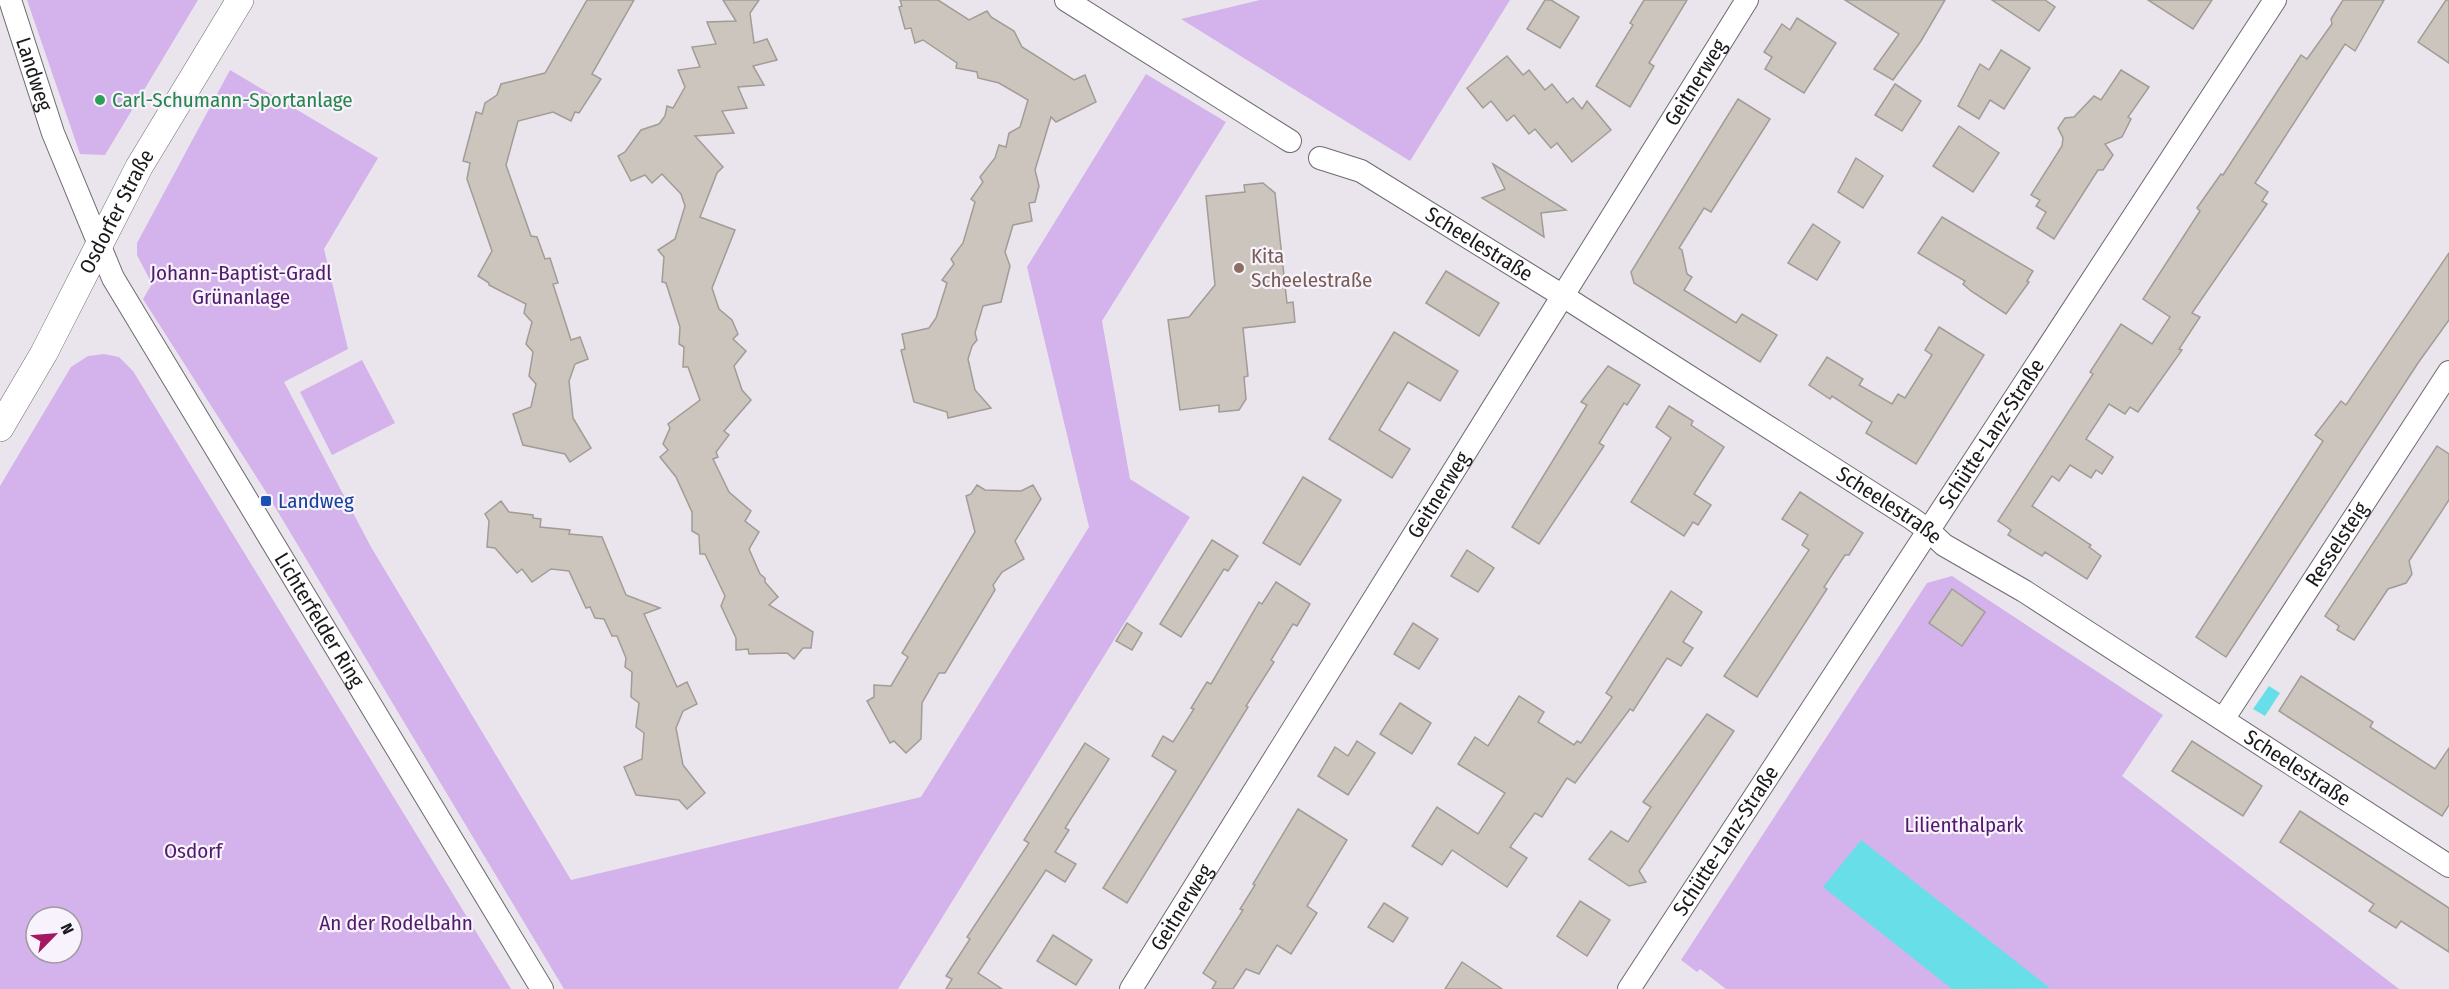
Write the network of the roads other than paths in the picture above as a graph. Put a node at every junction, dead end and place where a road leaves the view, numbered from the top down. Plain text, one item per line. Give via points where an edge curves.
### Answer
1 (10, 0) edge
2 (240, 0) edge
3 (1066, 0) edge
4 (1747, 0) edge
5 (2274, 0) edge
6 (1290, 141) dead end
7 (1320, 158) dead end
8 (99, 249) junction
9 (1563, 296) junction
10 (2449, 372) edge
11 (0, 428) edge
12 (1928, 530) junction
13 (2224, 718) junction
14 (2449, 866) edge
15 (542, 989) edge
16 (1131, 989) edge
17 (1629, 989) edge

1 - 8 street, Landweg via 53,133
2 - 8 street, Osdorfer Straße via 139,167
3 - 6 street
4 - 9 street, Geitnerweg
5 - 12 street, Schütte-Lanz-Straße
7 - 9 street, Scheelestraße via 1361,171
8 - 11 street, Osdorfer Straße
8 - 15 street, Lichterfelder Ring via 112,278
9 - 12 street, Scheelestraße
9 - 16 street, Geitnerweg
10 - 13 street, Resselsteig
12 - 13 street, Scheelestraße via 1944,545
12 - 17 street, Schütte-Lanz-Straße
13 - 14 street, Scheelestraße

